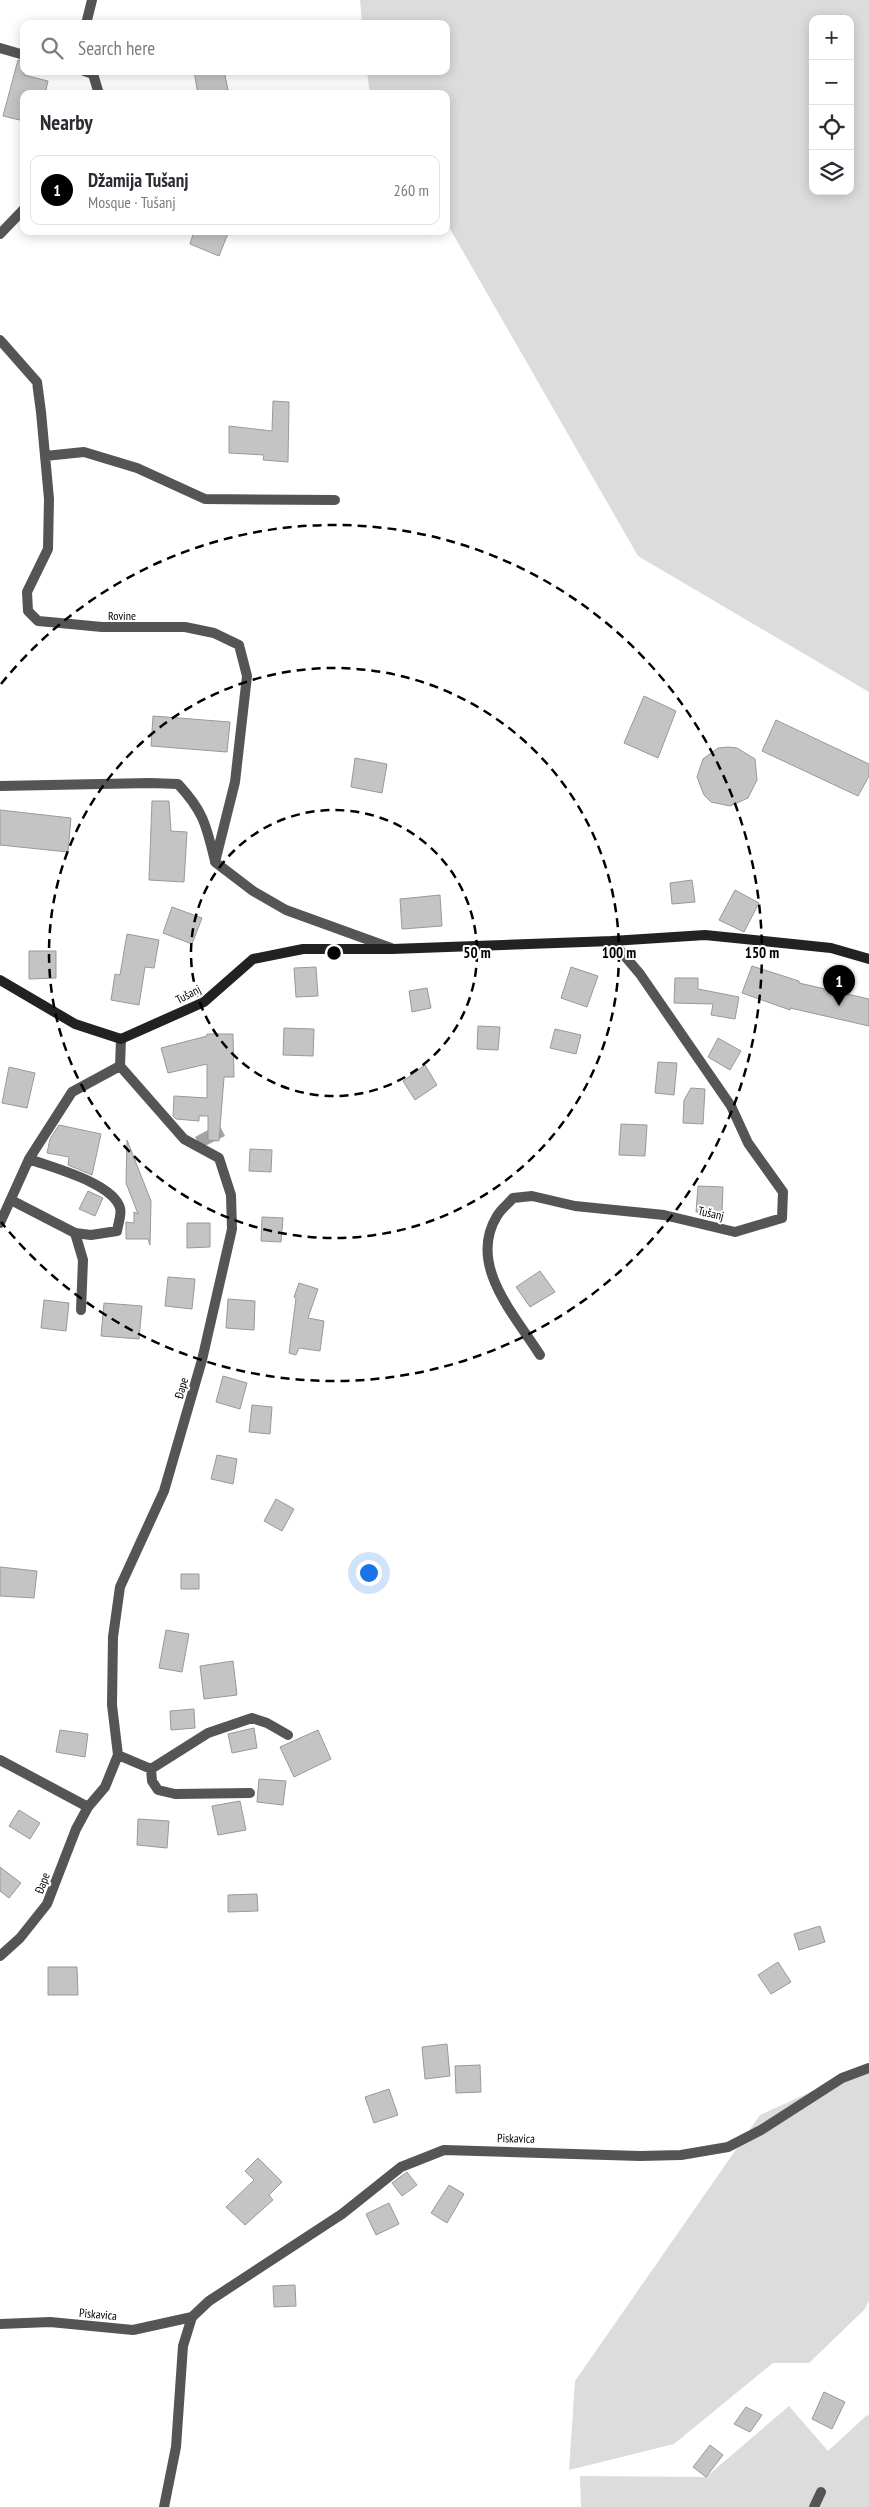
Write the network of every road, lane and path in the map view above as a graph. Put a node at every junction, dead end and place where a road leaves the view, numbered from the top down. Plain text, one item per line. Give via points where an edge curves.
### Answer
1 (92, 0) edge
2 (87, 20) edge
3 (0, 48) edge
4 (20, 53) edge
5 (93, 75) edge
6 (98, 90) edge
7 (20, 214) edge
8 (0, 234) edge
9 (0, 340) edge
10 (45, 456) junction
11 (335, 500) dead end
12 (0, 786) edge
13 (215, 862) junction
14 (612, 941) junction
15 (392, 949) junction
16 (869, 959) edge
17 (0, 980) edge
18 (121, 1039) junction
19 (120, 1066) junction
20 (30, 1159) junction
21 (11, 1200) junction
22 (0, 1223) edge
23 (75, 1233) junction
24 (81, 1310) dead end
25 (540, 1355) dead end
26 (288, 1735) dead end
27 (118, 1755) junction
28 (0, 1760) edge
29 (151, 1769) junction
30 (250, 1792) dead end
31 (88, 1808) junction
32 (0, 1956) edge
33 (869, 2068) edge
34 (192, 2317) junction
35 (0, 2324) edge
36 (821, 2492) dead end
37 (164, 2507) edge
38 (814, 2507) edge

1 - 2 street
3 - 4 street
5 - 6 street
7 - 8 street
9 - 10 street, Rovine via 37,382
10 - 11 street via 84,452 137,468 205,499
10 - 13 street, Rovine via 49,498 48,549 27,592 28,611 38,621 102,627 185,627 214,633 239,646 247,676 235,782
12 - 13 street via 178,784 204,819
13 - 15 street, Tušanj via 253,891 286,910
14 - 15 street, Tušanj
14 - 16 street, Tušanj via 705,935 831,948
14 - 25 street, Tušanj via 640,974 731,1106 748,1143 783,1192 782,1218 734,1232 664,1215 575,1206 532,1196 513,1198 497,1216 486,1249 492,1281
15 - 18 street, Tušanj via 303,949 253,958 204,1002
17 - 18 street via 75,1024
18 - 19 street
19 - 20 street via 72,1092
19 - 27 street, Đape via 184,1138 219,1158 231,1195 232,1229 202,1360 164,1491 120,1587 113,1637 112,1704
20 - 21 street
20 - 23 street via 115,1196 121,1210 117,1230 91,1235
21 - 22 street
21 - 23 street
23 - 24 street via 83,1260
26 - 29 street via 252,1718 208,1733
27 - 29 street
27 - 31 street, Đape via 105,1787
28 - 31 street
29 - 30 street via 152,1781 158,1790 175,1794
31 - 32 street, Đape via 76,1828 47,1904 20,1938
33 - 34 street, Piskavica via 842,2078 761,2130 728,2147 681,2155 640,2156 444,2150 401,2167 342,2214 209,2301
34 - 35 street, Piskavica via 133,2330 50,2322
34 - 37 street via 183,2346 176,2447
36 - 38 street

